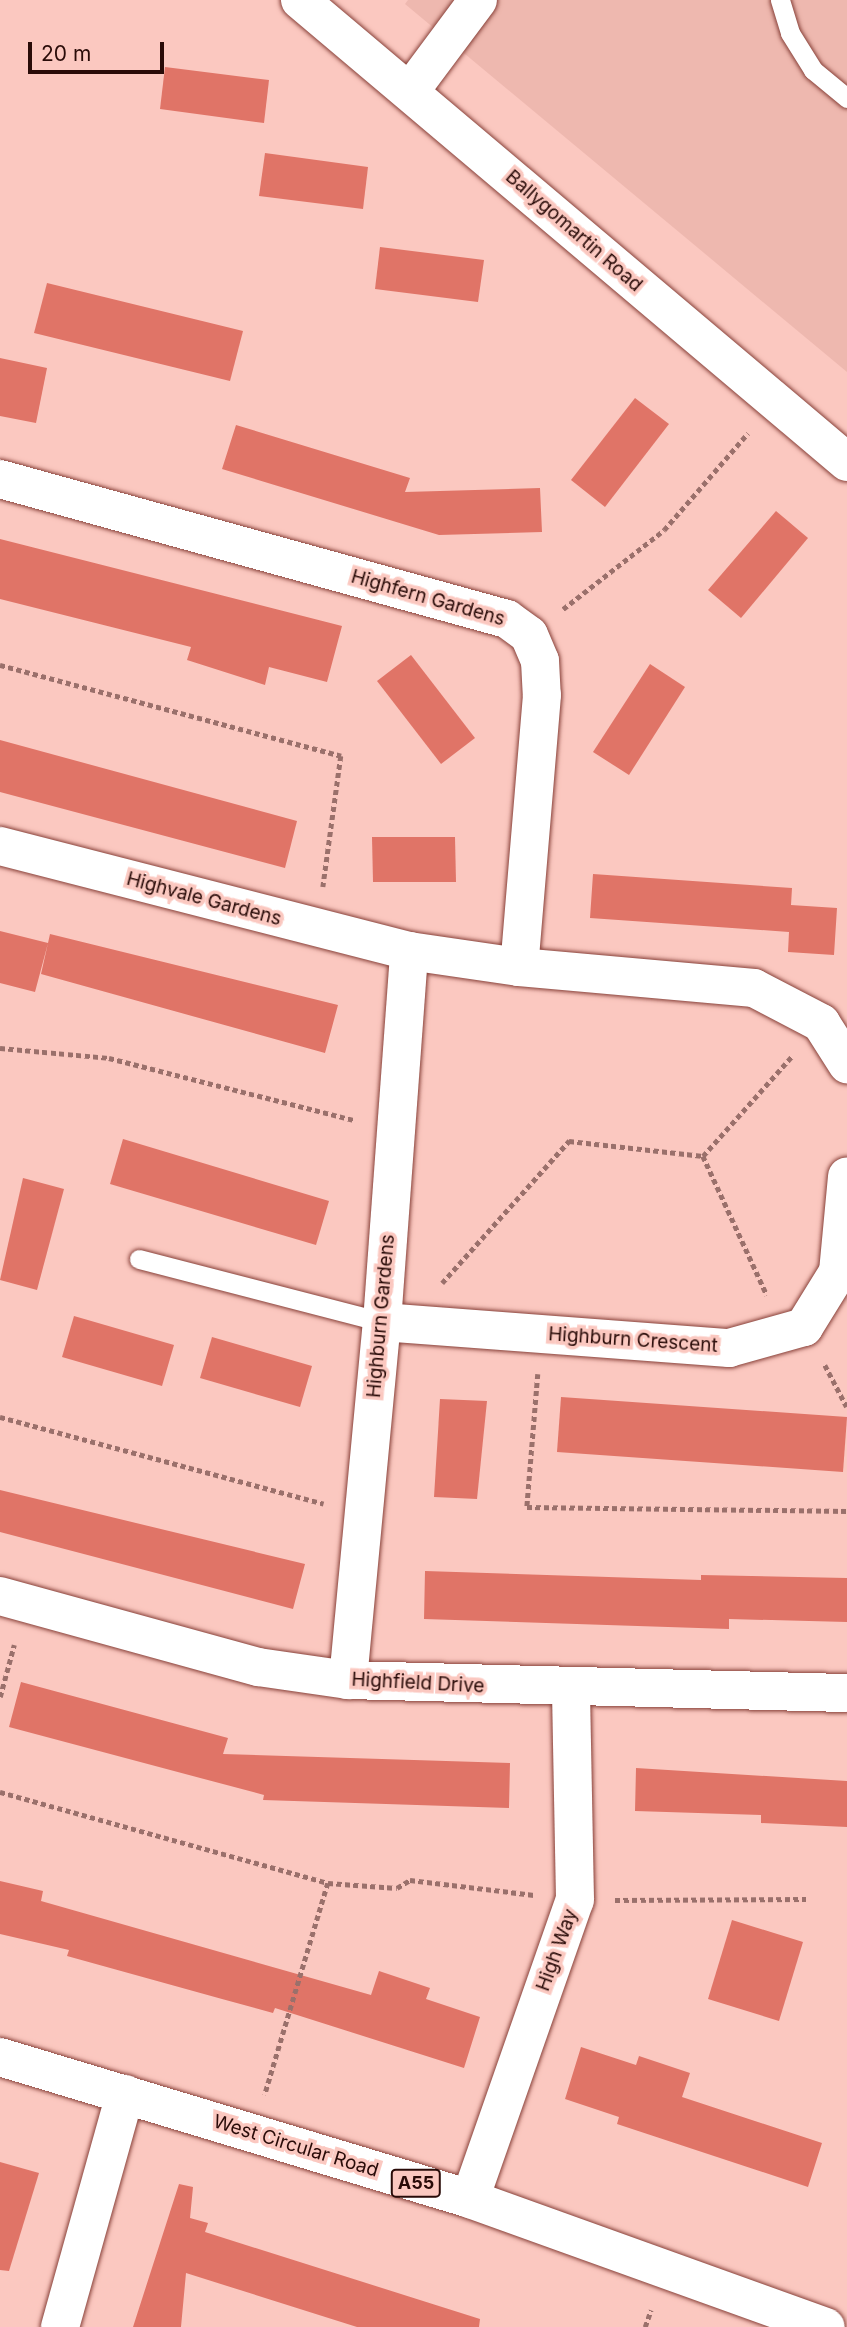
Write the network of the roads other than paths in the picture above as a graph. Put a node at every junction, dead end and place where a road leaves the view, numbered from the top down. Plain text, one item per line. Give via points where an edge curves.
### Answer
1 (300, 0) edge
2 (478, 0) edge
3 (779, 0) edge
4 (411, 90) junction
5 (847, 98) edge
6 (847, 462) edge
7 (0, 479) edge
8 (0, 846) edge
9 (409, 951) junction
10 (519, 967) junction
11 (847, 1064) edge
12 (847, 1176) edge
13 (139, 1259) dead end
14 (395, 1323) junction
15 (13, 1600) edge
16 (348, 1680) junction
17 (571, 1689) junction
18 (847, 1693) edge
19 (0, 2057) edge
20 (125, 2094) junction
21 (471, 2199) junction
22 (60, 2327) edge
23 (826, 2327) edge

1 - 4 main road, Ballygomartin Road
2 - 4 main road
3 - 5 lane via 790,33 813,70
4 - 6 main road, Ballygomartin Road
7 - 10 main road, Highfern Gardens via 507,619 529,635 540,661 542,695
8 - 9 main road, Highvale Gardens
9 - 10 main road
9 - 14 main road, Highburn Gardens via 396,1126
10 - 11 main road via 754,988 821,1023
12 - 14 main road, Highburn Crescent via 838,1272 804,1327 729,1348
13 - 14 lane
14 - 16 main road, Highburn Gardens via 362,1508
15 - 16 main road, Highfield Drive via 258,1667
16 - 17 main road, Highfield Drive
17 - 18 main road, Highfield Drive
17 - 21 main road, High Way via 575,1900
19 - 20 main road, West Circular Road / A55
20 - 21 main road, West Circular Road / A55
20 - 22 main road
21 - 23 main road, West Circular Road / A55

